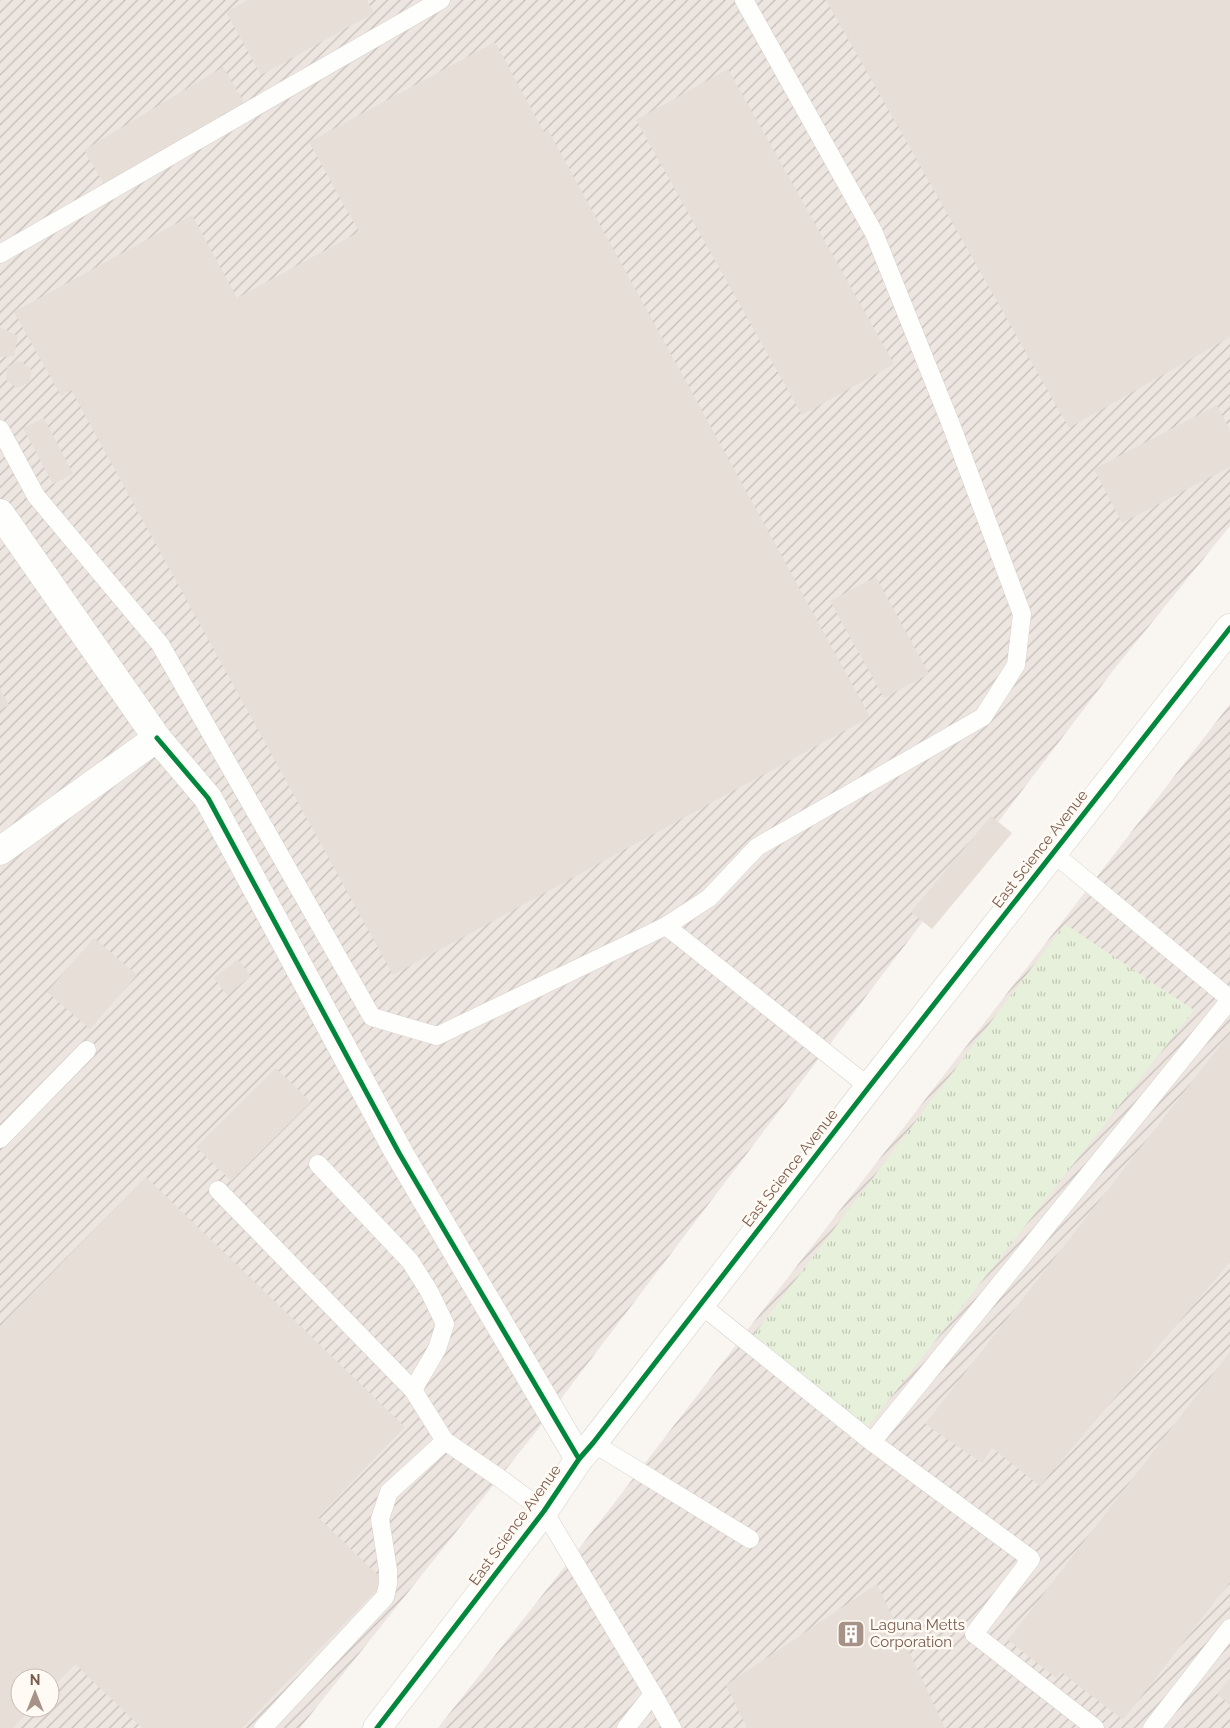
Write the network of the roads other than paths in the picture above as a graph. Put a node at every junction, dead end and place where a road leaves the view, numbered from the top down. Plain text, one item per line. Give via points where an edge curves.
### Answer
1 (441, 0) edge
2 (744, 0) edge
3 (0, 254) edge
4 (0, 429) edge
5 (0, 513) edge
6 (1230, 628) edge
7 (157, 738) junction
8 (0, 851) edge
9 (1053, 853) junction
10 (666, 926) junction
11 (1230, 999) edge
12 (87, 1050) dead end
13 (869, 1087) junction
14 (0, 1139) edge
15 (318, 1164) dead end
16 (218, 1190) dead end
17 (701, 1305) junction
18 (413, 1390) junction
19 (445, 1441) junction
20 (872, 1442) junction
21 (586, 1451) junction
22 (544, 1511) junction
23 (750, 1539) dead end
24 (1230, 1628) edge
25 (653, 1694) junction
26 (263, 1728) edge
27 (377, 1728) edge
28 (626, 1728) edge
29 (672, 1728) edge
30 (1095, 1728) edge
31 (1152, 1728) edge

1 - 3 lane
2 - 10 lane via 874,233 1022,614 1016,665 983,717 757,848 708,898
4 - 10 lane via 36,496 160,644 372,1018 437,1036
5 - 7 street
6 - 9 street, East Science Avenue
7 - 8 street
7 - 21 street via 208,798 399,1153
9 - 11 lane
9 - 13 street, East Science Avenue
10 - 13 lane
11 - 20 lane
12 - 14 lane
13 - 17 street, East Science Avenue
15 - 18 lane via 410,1261 445,1324 437,1349
16 - 18 lane
17 - 20 lane
17 - 21 street, East Science Avenue
18 - 19 lane
19 - 22 lane
19 - 26 lane via 389,1492 380,1519 388,1570 385,1597
20 - 30 lane via 1031,1559 974,1634
21 - 22 street, East Science Avenue
21 - 23 lane
22 - 25 lane
22 - 27 street, East Science Avenue
24 - 31 lane
25 - 28 lane
25 - 29 lane

